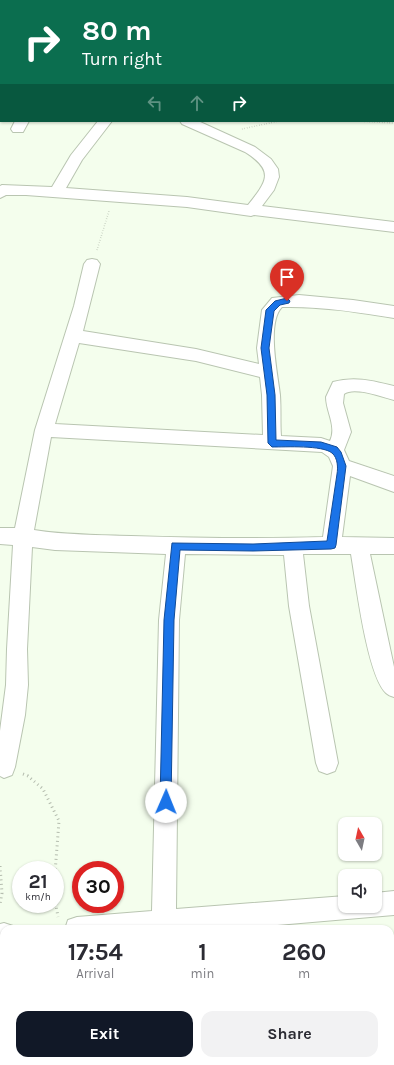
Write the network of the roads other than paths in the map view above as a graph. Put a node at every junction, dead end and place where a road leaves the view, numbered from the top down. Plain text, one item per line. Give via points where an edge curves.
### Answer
1 (104, 122) edge
2 (189, 122) edge
3 (0, 193) edge
4 (56, 193) junction
5 (251, 211) junction
6 (394, 227) edge
7 (92, 264) road end
8 (394, 312) edge
9 (73, 336) junction
10 (269, 373) junction
11 (394, 394) edge
12 (44, 430) junction
13 (272, 443) junction
14 (334, 450) junction
15 (342, 466) junction
16 (394, 484) edge
17 (0, 536) edge
18 (23, 537) junction
19 (331, 545) junction
20 (176, 546) junction
21 (293, 546) junction
22 (359, 546) junction
23 (394, 546) edge
24 (394, 687) edge
25 (327, 764) dead end
26 (4, 767) road end
27 (394, 903) edge
28 (382, 904) edge
29 (338, 908) edge
30 (164, 923) junction
31 (100, 925) edge

1 - 4 street via 76,158
2 - 5 street via 253,151 270,169 271,182
3 - 4 street via 6,189
4 - 5 street via 187,202
5 - 6 street
7 - 9 street via 87,291
8 - 10 street via 320,302 278,302 270,310 265,348
9 - 10 street via 166,349
9 - 12 street
10 - 13 street
11 - 14 street via 355,385 346,384 339,387 334,394 334,400 342,430
12 - 13 street
12 - 18 street
13 - 14 street via 321,445
14 - 15 street
15 - 16 street
15 - 19 street
17 - 18 street
18 - 20 street via 55,542
18 - 26 street via 17,685
19 - 21 street
19 - 22 street
20 - 21 street
20 - 30 street via 169,620
21 - 25 street via 299,606
22 - 23 street
22 - 24 street via 381,660
27 - 28 street
29 - 30 street
30 - 31 street

